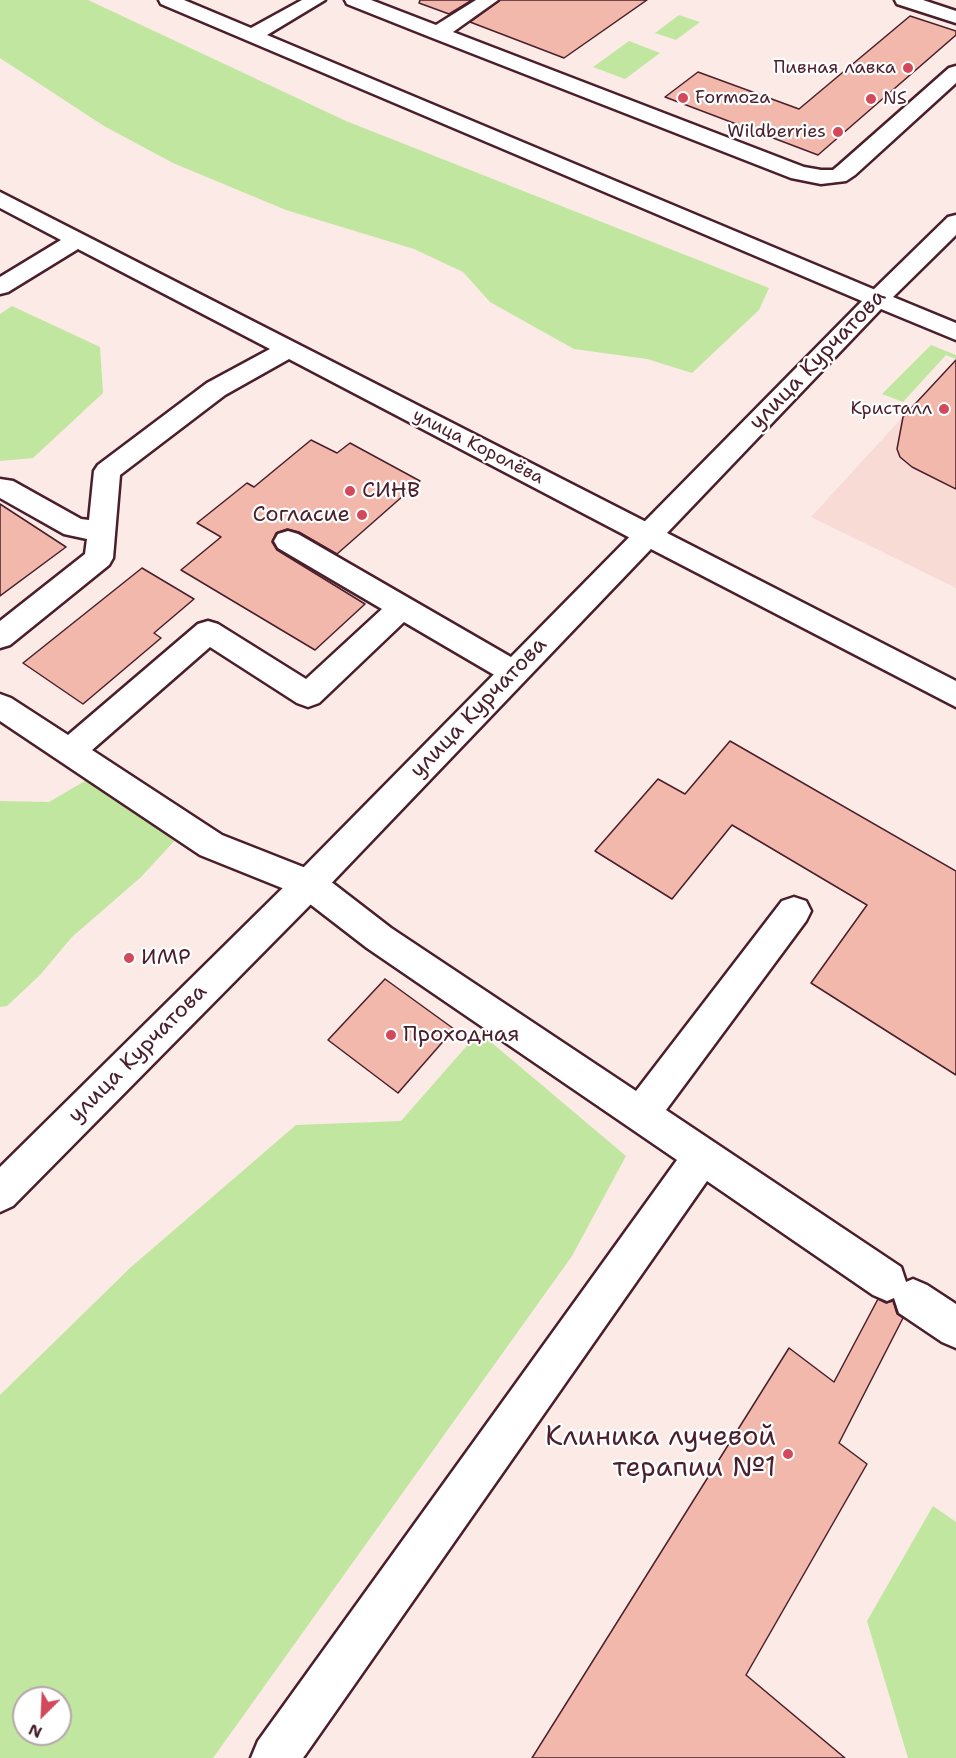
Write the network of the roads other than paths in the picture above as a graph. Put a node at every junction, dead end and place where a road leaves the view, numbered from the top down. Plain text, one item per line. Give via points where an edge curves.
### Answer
1 (168, 0) edge
2 (315, 0) edge
3 (354, 0) edge
4 (489, 0) edge
5 (904, 0) edge
6 (956, 17) edge
7 (437, 33) junction
8 (252, 35) junction
9 (956, 72) edge
10 (0, 199) edge
11 (956, 222) edge
12 (78, 239) junction
13 (0, 286) edge
14 (877, 299) junction
15 (956, 332) edge
16 (287, 350) junction
17 (0, 489) edge
18 (101, 532) junction
19 (648, 535) junction
20 (288, 541) dead end
21 (402, 607) junction
22 (0, 637) edge
23 (513, 672) junction
24 (956, 695) edge
25 (0, 706) edge
26 (70, 752) junction
27 (309, 884) junction
28 (794, 911) dead end
29 (641, 1114) junction
30 (703, 1155) junction
31 (0, 1193) edge
32 (956, 1328) edge
33 (275, 1758) edge

1 - 8 street
2 - 8 street
3 - 7 street
4 - 7 street
5 - 6 street
7 - 9 street via 799,173 821,177 838,176 847,170
8 - 14 street
10 - 12 street, улица Королёва
11 - 14 street, улица Курчатова
12 - 13 street
12 - 16 street, улица Королёва
14 - 15 street
14 - 19 street, улица Курчатова
16 - 18 street via 216,388 107,471
16 - 19 street, улица Королёва
17 - 18 street via 4,487 74,527
18 - 22 street via 99,558
19 - 23 street, улица Курчатова
19 - 24 street, улица Королёва
20 - 21 street
21 - 23 street
21 - 26 street via 308,695 208,632
23 - 27 street, улица Курчатова
25 - 26 street
26 - 27 street via 211,845
27 - 29 street via 379,938
27 - 31 street, улица Курчатова
28 - 29 street
29 - 30 street
30 - 32 street
30 - 33 street

